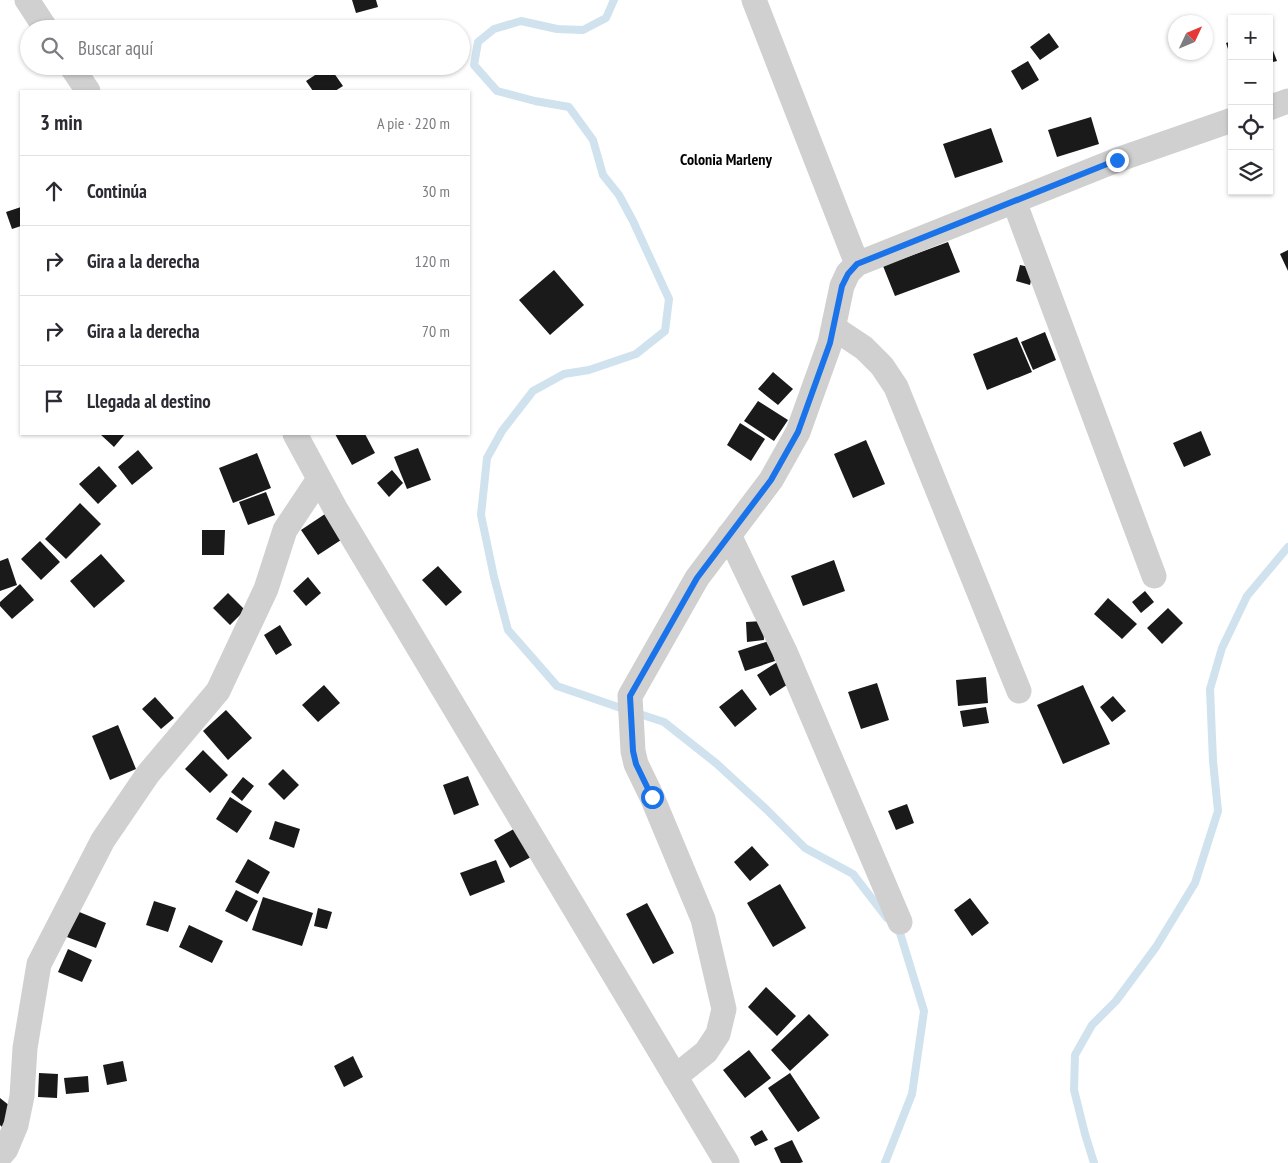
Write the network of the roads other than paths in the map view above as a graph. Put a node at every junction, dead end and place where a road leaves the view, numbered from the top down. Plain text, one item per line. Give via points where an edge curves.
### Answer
1 (754, 0) edge
2 (31, 1) edge
3 (41, 20) edge
4 (77, 75) edge
5 (87, 90) edge
6 (1288, 101) edge
7 (1273, 107) edge
8 (1228, 121) edge
9 (1014, 201) junction
10 (857, 264) junction
11 (834, 328) junction
12 (296, 435) edge
13 (319, 479) junction
14 (730, 535) junction
15 (1154, 576) dead end
16 (1019, 691) dead end
17 (900, 922) dead end
18 (675, 1077) junction
19 (0, 1156) edge
20 (727, 1163) edge

1 - 10 street
2 - 3 street
4 - 5 street
6 - 7 street
8 - 9 street via 1117,160
9 - 10 street
9 - 15 street
10 - 11 street via 842,286
11 - 14 street via 798,432 771,480
11 - 16 street via 864,348 896,387
12 - 13 street
13 - 18 street
13 - 19 street via 285,530 266,589 218,691 148,774 103,840 40,964 16,1125
14 - 17 street via 786,654
14 - 18 street via 697,578 630,696 636,764 703,919 724,1009 718,1034 706,1052
18 - 20 street

